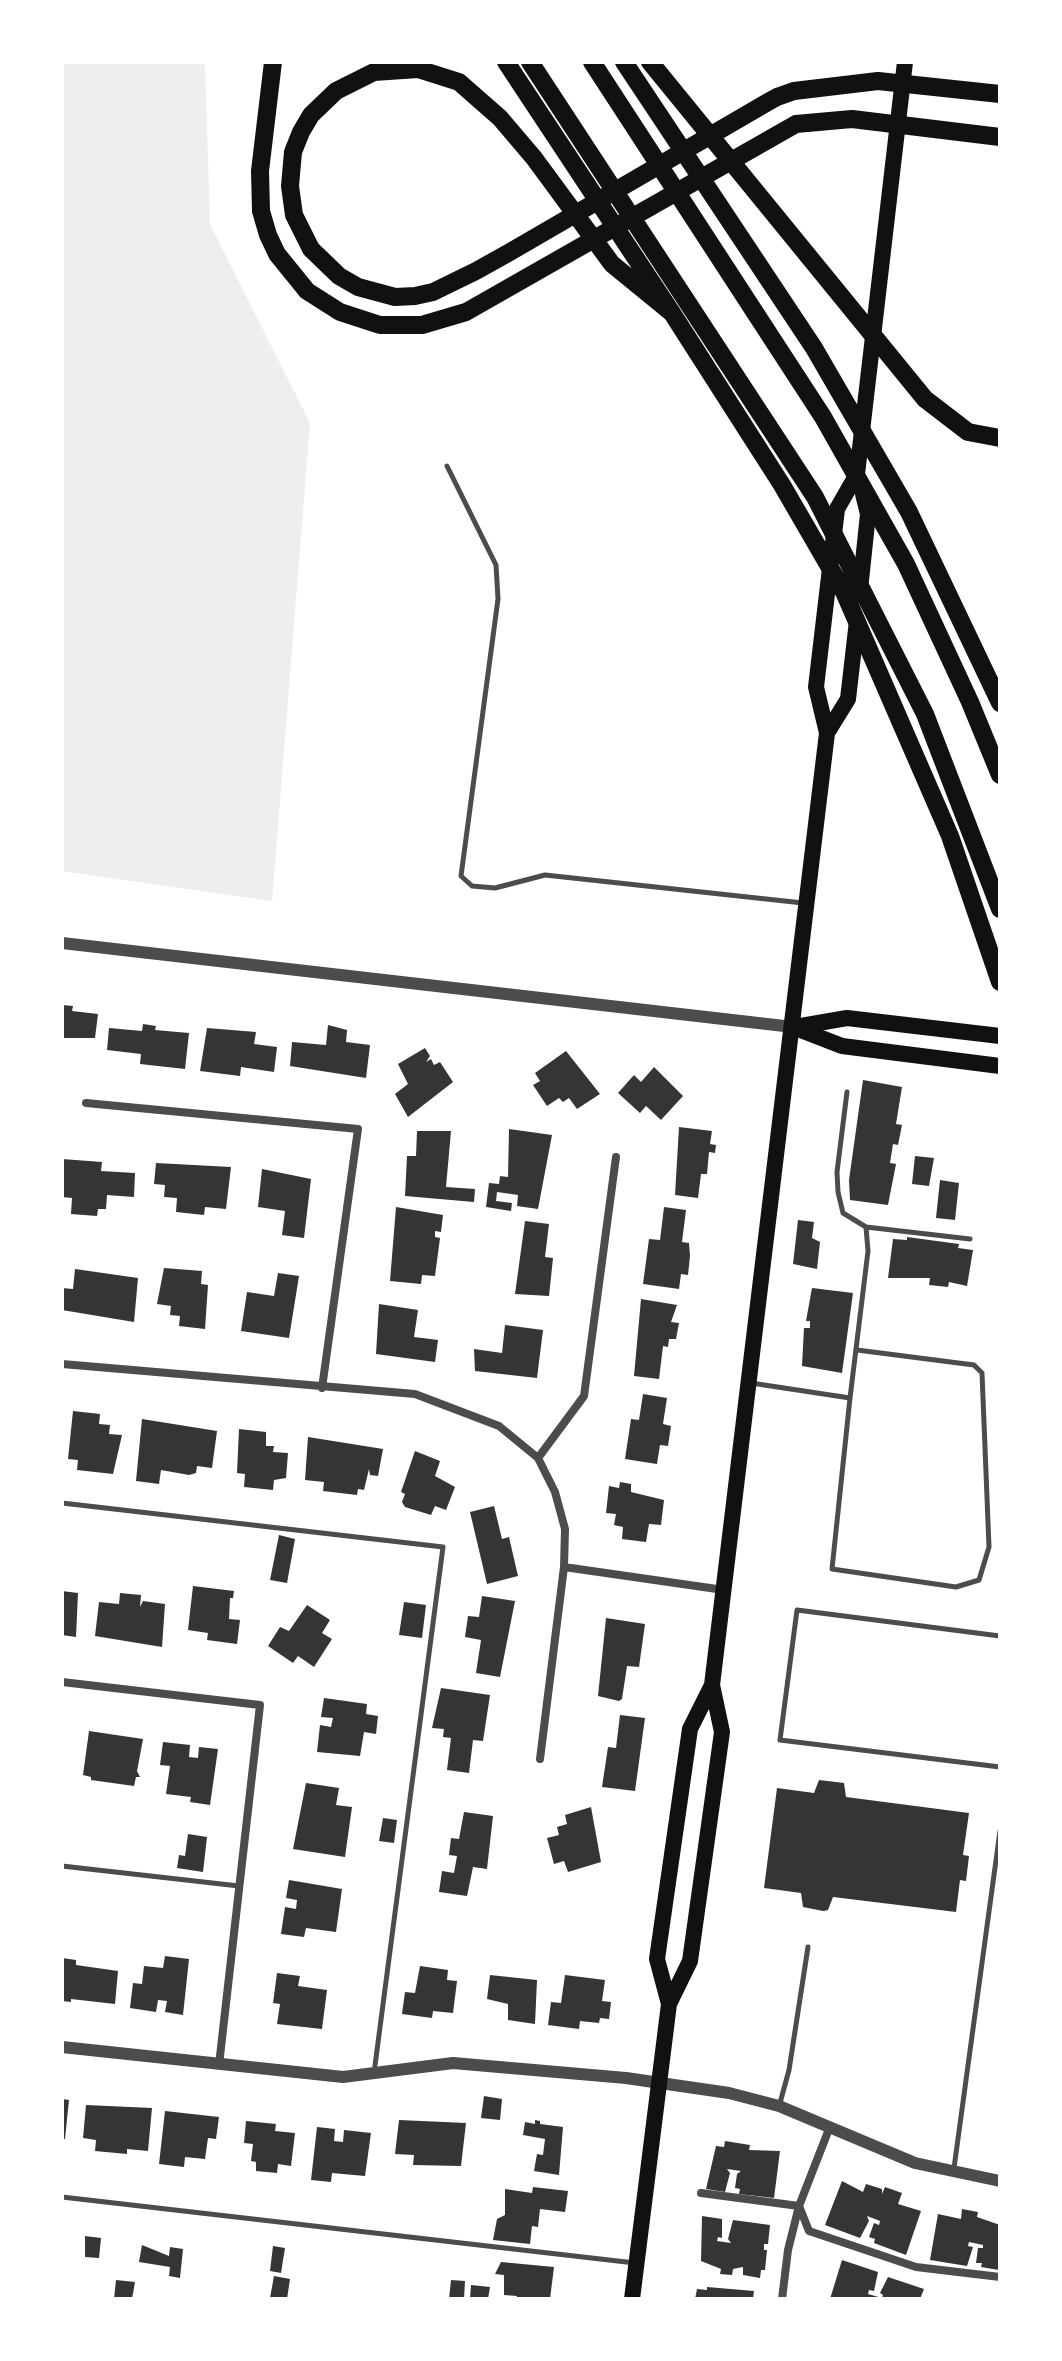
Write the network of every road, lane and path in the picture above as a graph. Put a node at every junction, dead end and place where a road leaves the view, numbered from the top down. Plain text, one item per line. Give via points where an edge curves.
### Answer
1 (273, 62) edge
2 (506, 62) edge
3 (530, 62) edge
4 (592, 62) edge
5 (624, 62) edge
6 (650, 62) edge
7 (905, 62) edge
8 (903, 83) junction
9 (1000, 94) edge
10 (899, 124) junction
11 (1000, 137) edge
12 (672, 313) junction
13 (1000, 438) edge
14 (447, 466) dead end
15 (857, 474) junction
16 (1000, 703) edge
17 (827, 733) junction
18 (1000, 775) edge
19 (808, 904) junction
20 (1000, 909) edge
21 (62, 943) edge
22 (1000, 982) edge
23 (793, 1027) junction
24 (1000, 1036) edge
25 (1000, 1066) edge
26 (847, 1092) dead end
27 (86, 1103) dead end
28 (616, 1157) dead end
29 (866, 1227) junction
30 (970, 1239) dead end
31 (857, 1350) junction
32 (62, 1364) edge
33 (750, 1383) junction
34 (322, 1388) junction
35 (850, 1398) junction
36 (538, 1458) junction
37 (62, 1503) edge
38 (564, 1567) junction
39 (725, 1590) junction
40 (1000, 1636) edge
41 (62, 1682) edge
42 (712, 1685) junction
43 (540, 1759) dead end
44 (1000, 1767) edge
45 (1000, 1831) edge
46 (62, 1866) edge
47 (239, 1886) junction
48 (808, 1947) dead end
49 (669, 2004) junction
50 (62, 2047) edge
51 (219, 2065) junction
52 (373, 2074) junction
53 (658, 2084) junction
54 (779, 2106) junction
55 (829, 2129) junction
56 (954, 2173) junction
57 (1000, 2181) edge
58 (701, 2193) dead end
59 (62, 2197) edge
60 (799, 2206) junction
61 (636, 2263) junction
62 (1000, 2277) edge
63 (632, 2299) edge
64 (782, 2299) edge

1 - 10 highway via 260,171 261,211 277,254 307,291 340,312 399,326 466,312 785,128 827,118
2 - 12 highway
3 - 20 highway via 815,497 925,714
4 - 18 highway via 823,417 906,564
5 - 16 highway via 814,348 909,512
6 - 13 highway via 925,399 968,432
7 - 8 main road
8 - 9 highway
8 - 10 main road
8 - 12 highway via 812,88 768,102 510,252 454,283 415,296 376,293 339,276 311,249 294,215 293,152 311,115 336,91 374,72 418,69 459,82 534,158 612,264
10 - 11 highway
10 - 15 main road
12 - 22 highway via 844,592 950,836
14 - 19 lane via 496,565 498,599 461,876 472,886 495,888 545,875
15 - 17 main road via 837,509 817,673
15 - 17 main road via 868,514 848,699
17 - 19 main road
19 - 23 main road
21 - 23 street
23 - 24 main road via 847,1018
23 - 25 main road via 842,1046
23 - 33 main road
26 - 29 lane via 838,1192 843,1213
27 - 34 street via 358,1129
28 - 36 street via 584,1396
29 - 30 lane
29 - 31 lane
31 - 35 lane
31 - 35 lane via 974,1365 982,1373 989,1547 979,1580 956,1587 832,1569
32 - 34 street
33 - 35 lane
33 - 39 main road
34 - 36 street via 415,1394 444,1403 499,1426
36 - 38 street via 565,1529
37 - 52 lane via 443,1547
38 - 39 street
38 - 43 street
39 - 42 main road
40 - 44 lane via 797,1610 780,1740
41 - 47 street via 260,1705
42 - 49 main road via 720,1748 690,1961
42 - 49 main road via 690,1729 657,1959
45 - 56 lane
46 - 47 lane
47 - 51 street
48 - 54 lane
49 - 53 main road
50 - 51 street
51 - 52 street via 343,2077
52 - 53 street via 453,2063
53 - 54 street
53 - 61 main road
54 - 55 street
55 - 56 street
55 - 60 street
56 - 57 street
58 - 60 street
59 - 61 lane
60 - 62 street via 809,2231 916,2267
60 - 64 street
61 - 63 main road

